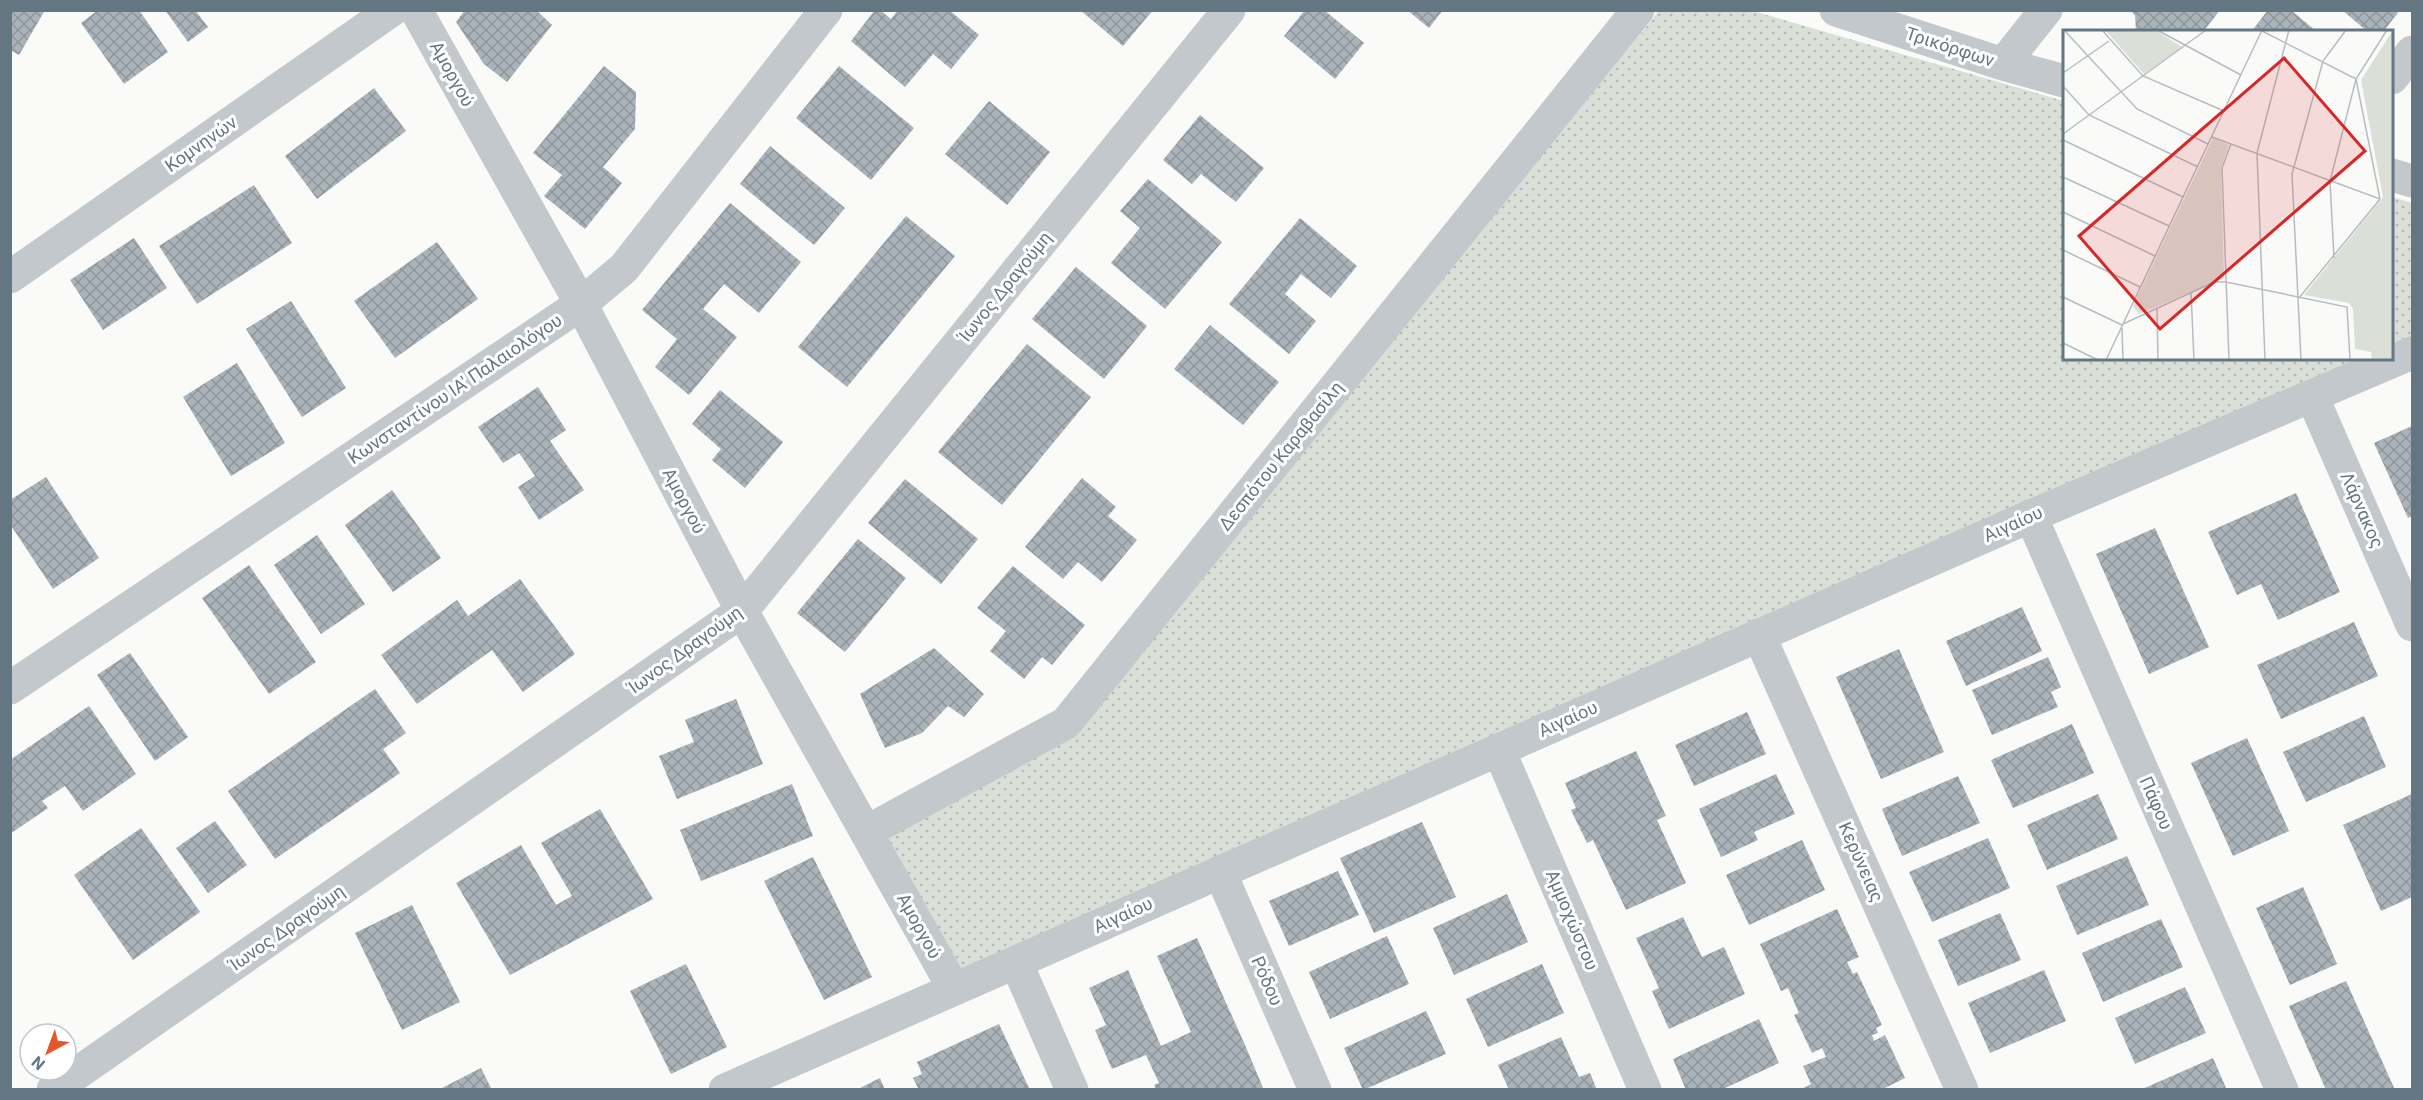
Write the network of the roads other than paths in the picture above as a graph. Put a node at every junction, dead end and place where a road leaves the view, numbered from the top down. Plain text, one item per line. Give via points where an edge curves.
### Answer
1 (392, 10) edge
2 (416, 10) edge
3 (826, 10) edge
4 (1229, 10) edge
5 (1638, 10) edge
6 (1836, 10) edge
7 (2046, 10) edge
8 (2412, 52) edge
9 (2003, 64) junction
10 (2393, 76) edge
11 (2063, 81) edge
12 (2393, 176) edge
13 (2412, 181) edge
14 (10, 277) edge
15 (581, 304) junction
16 (2412, 352) edge
17 (2312, 396) junction
18 (2031, 516) junction
19 (742, 612) junction
20 (2412, 625) edge
21 (1759, 635) junction
22 (10, 688) edge
23 (1499, 750) junction
24 (866, 832) junction
25 (1220, 872) junction
26 (1016, 962) junction
27 (954, 989) junction
28 (53, 1089) edge
29 (725, 1089) edge
30 (1072, 1089) edge
31 (1315, 1089) edge
32 (1645, 1089) edge
33 (1962, 1089) edge
34 (2282, 1089) edge

1 - 14 street, Κοµνηνών
2 - 15 street, Αμοργού
3 - 15 street, Κωνσταντίνου ΙΑ' Παλαιολόγου via 624,268
4 - 19 street, Ίωνος Δραγούμη
5 - 24 street, Δεσπότου Καραβασίλη via 1066,723
6 - 9 street, Τρικόρφων
7 - 9 street
8 - 10 street
9 - 11 street, Τρικόρφων
12 - 13 street
15 - 19 street, Αμοργού
15 - 22 street, Κωνσταντίνου ΙΑ' Παλαιολόγου
16 - 17 street, Αιγαίου
17 - 18 street, Αιγαίου
17 - 20 street, Λάρνακος
18 - 21 street, Αιγαίου
18 - 34 street, Πάφου
19 - 24 street, Αμοργού
19 - 28 street, Ίωνος Δραγούμη
21 - 23 street, Αιγαίου
21 - 33 street, Κερύνειας
23 - 25 street, Αιγαίου
23 - 32 street, Αμμοχώστου
24 - 27 street, Αμοργού
25 - 26 street, Αιγαίου
25 - 31 street, Ρόδου
26 - 27 street, Αιγαίου
26 - 30 street
27 - 29 street, Αιγαίου

